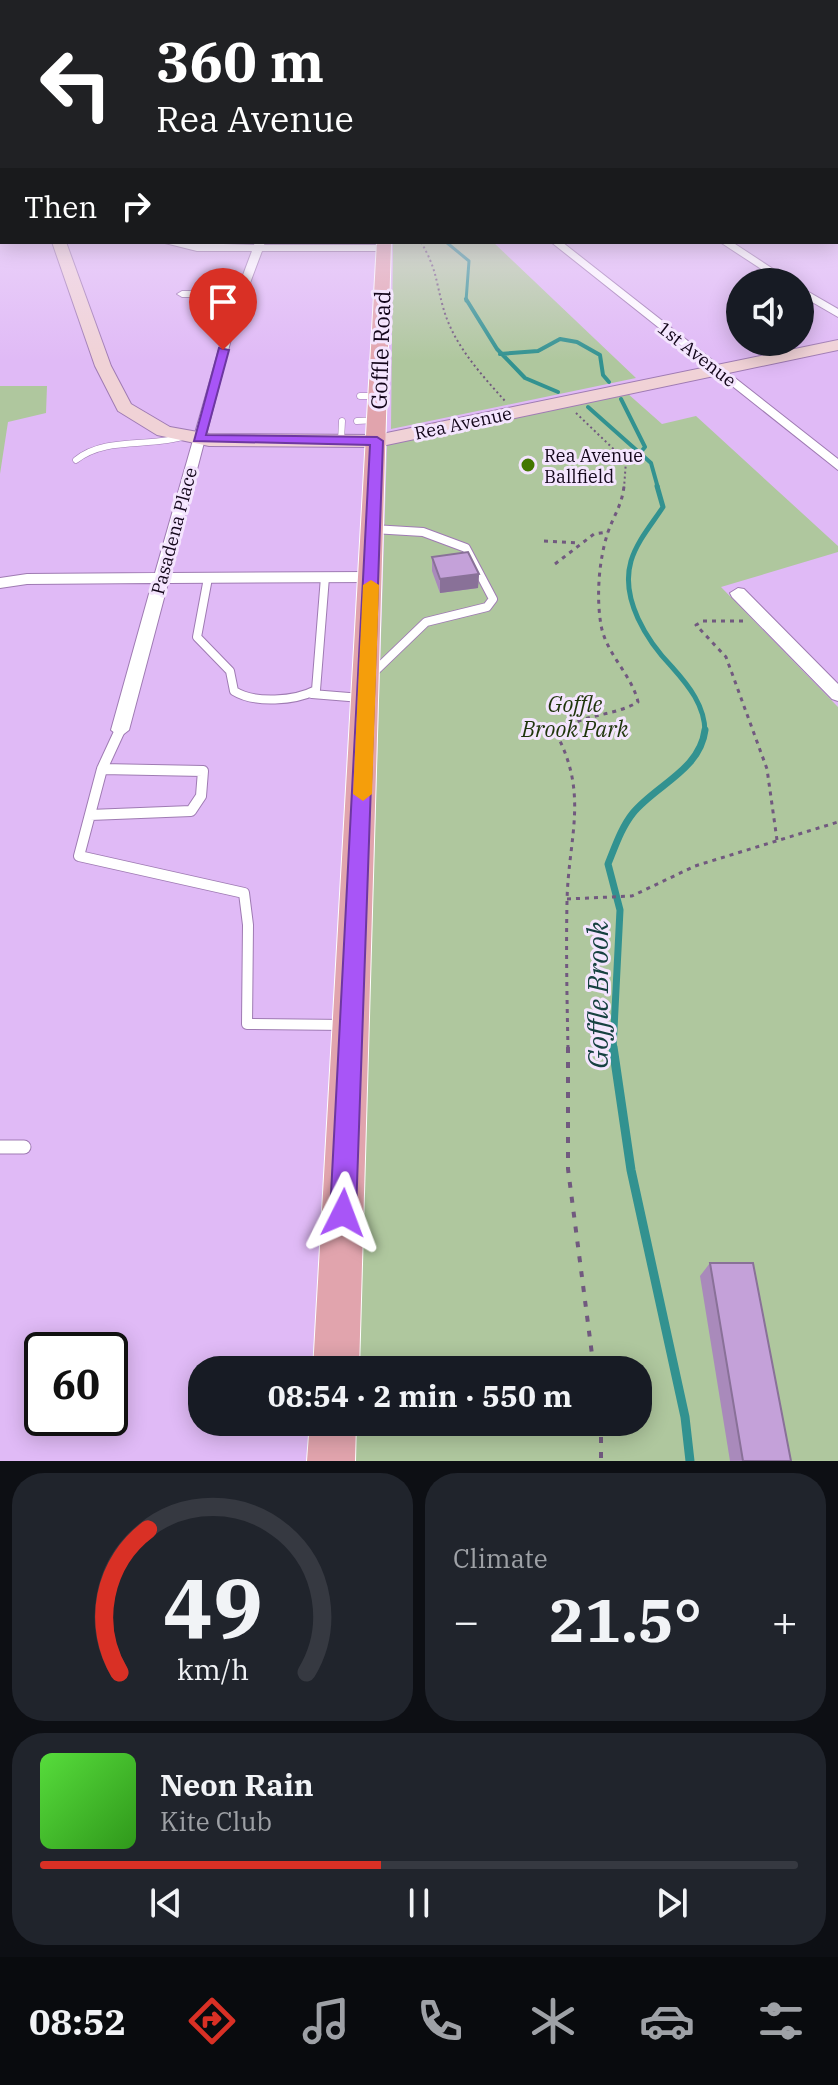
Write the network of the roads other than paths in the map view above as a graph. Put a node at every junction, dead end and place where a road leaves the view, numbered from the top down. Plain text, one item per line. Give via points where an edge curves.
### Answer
1 (60, 244) edge
2 (176, 244) edge
3 (559, 244) edge
4 (728, 244) edge
5 (259, 245) edge
6 (384, 245) edge
7 (766, 268) edge
8 (182, 294) dead end
9 (242, 294) junction
10 (814, 299) edge
11 (838, 314) edge
12 (838, 345) edge
13 (717, 370) junction
14 (370, 415) junction
15 (342, 421) dead end
16 (192, 437) junction
17 (341, 441) junction
18 (76, 460) dead end
19 (838, 466) edge
20 (373, 529) junction
21 (325, 577) junction
22 (371, 577) junction
23 (162, 578) junction
24 (208, 578) junction
25 (0, 583) edge
26 (738, 593) dead end
27 (367, 689) junction
28 (312, 694) junction
29 (838, 695) edge
30 (120, 730) joint
31 (102, 769) junction
32 (90, 815) junction
33 (352, 1025) junction
34 (0, 1147) edge
35 (24, 1147) dead end
36 (337, 1356) edge
37 (332, 1436) edge
38 (331, 1461) edge

1 - 16 street, Rea Avenue via 103,366 124,407 147,423
2 - 5 street
3 - 13 street, 1st Avenue
4 - 7 street
5 - 6 street
5 - 9 street, Pasadena Place
6 - 14 main road, Goffle Road
8 - 9 street
9 - 16 street, Pasadena Place
10 - 11 street
12 - 13 street, Rea Avenue
13 - 14 street, Rea Avenue via 516,412
13 - 19 street, 1st Avenue
14 - 17 street, Rea Avenue
14 - 20 main road, Goffle Road
15 - 17 lane
16 - 17 street, Rea Avenue
16 - 18 lane via 94,448
16 - 23 street, Pasadena Place
20 - 22 main road, Goffle Road
20 - 27 lane via 423,532 470,551 493,599 490,606 426,622
21 - 22 street
21 - 24 street
21 - 28 lane
22 - 27 main road, Goffle Road
23 - 24 street
23 - 25 street
23 - 30 street, Pasadena Place
24 - 28 lane via 197,637 230,671 237,696
26 - 29 street
27 - 28 lane
27 - 33 main road, Goffle Road
30 - 31 lane
31 - 32 lane
31 - 32 lane via 203,771 201,796 191,811
32 - 33 lane via 79,856 244,893 249,912 247,1024
33 - 36 main road, Goffle Road
34 - 35 lane
37 - 38 main road

